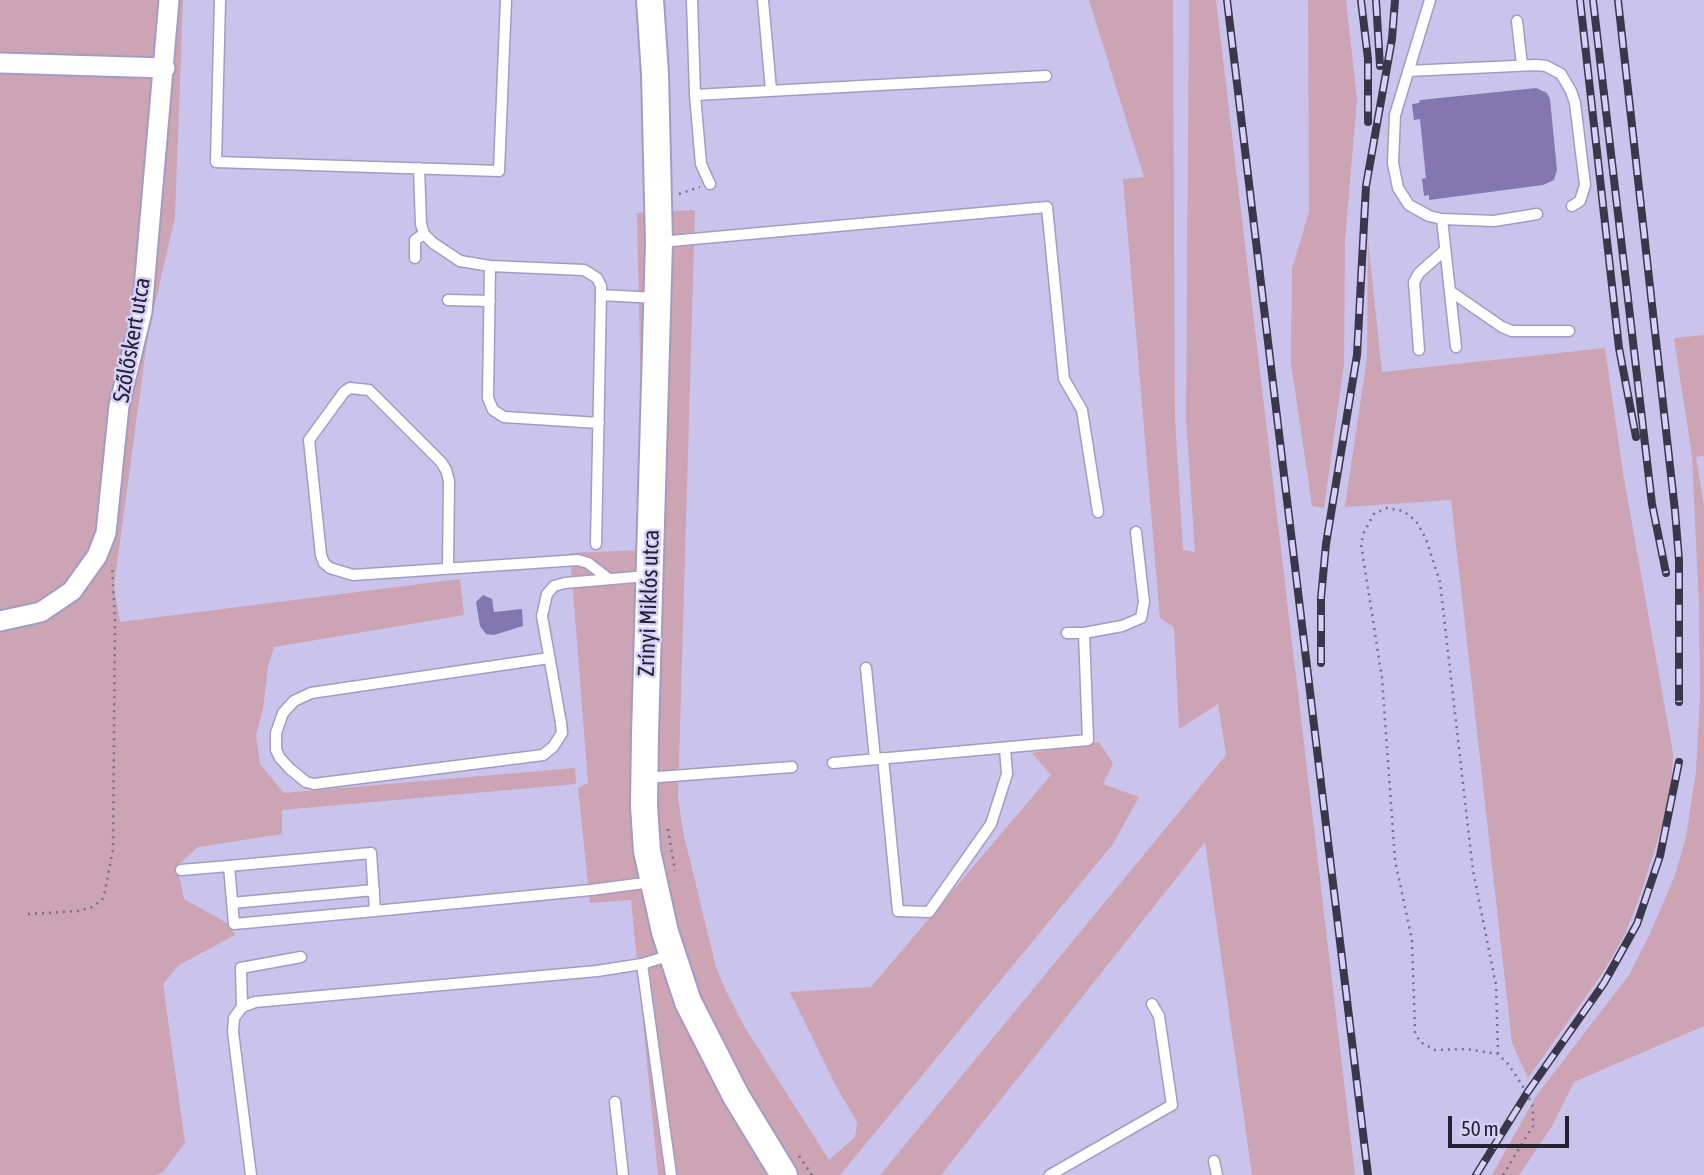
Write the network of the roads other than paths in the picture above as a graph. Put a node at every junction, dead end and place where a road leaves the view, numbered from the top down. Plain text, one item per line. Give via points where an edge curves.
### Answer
1 (169, 0) edge
2 (220, 0) edge
3 (506, 0) edge
4 (650, 0) edge
5 (692, 0) edge
6 (763, 0) edge
7 (1430, 0) edge
8 (1517, 21) dead end
9 (0, 63) edge
10 (1522, 65) junction
11 (164, 68) junction
12 (1408, 71) junction
13 (1046, 76) dead end
14 (771, 90) junction
15 (695, 95) junction
16 (419, 168) junction
17 (710, 184) road end
18 (1572, 206) dead end
19 (1537, 214) dead end
20 (1442, 219) junction
21 (424, 234) junction
22 (659, 242) junction
23 (1445, 250) junction
24 (415, 258) dead end
25 (490, 266) junction
26 (1450, 291) junction
27 (601, 295) junction
28 (658, 299) junction
29 (448, 300) dead end
30 (490, 301) junction
31 (1569, 331) dead end
32 (1456, 347) dead end
33 (1419, 350) dead end
34 (599, 423) junction
35 (1098, 512) dead end
36 (1136, 532) dead end
37 (596, 544) dead end
38 (447, 568) junction
39 (651, 576) junction
40 (609, 579) junction
41 (0, 621) edge
42 (1084, 632) junction
43 (1067, 633) dead end
44 (550, 658) junction
45 (866, 668) dead end
46 (1005, 748) junction
47 (879, 758) junction
48 (833, 763) dead end
49 (792, 767) dead end
50 (645, 778) junction
51 (229, 866) junction
52 (181, 870) dead end
53 (664, 881) junction
54 (374, 890) junction
55 (232, 903) junction
56 (375, 911) junction
57 (672, 955) junction
58 (301, 957) dead end
59 (642, 964) junction
60 (1152, 1004) dead end
61 (242, 1007) junction
62 (615, 1102) dead end
63 (1214, 1161) dead end
64 (792, 1166) edge
65 (251, 1175) edge
66 (623, 1175) edge
67 (671, 1175) edge
68 (1050, 1175) edge
69 (1217, 1175) edge

1 - 11 street, Szőlőskert utca
2 - 16 lane via 216,162
3 - 16 lane via 499,171
4 - 22 main road, Zrínyi Miklós utca
5 - 15 lane
6 - 14 lane
7 - 12 lane
8 - 10 lane
9 - 11 street
10 - 12 lane
10 - 18 lane via 1555,69 1572,91 1585,185 1580,201
11 - 41 street, Szőlőskert utca via 142,312 119,406 106,533 78,584 56,604
12 - 20 lane via 1395,114 1395,176 1409,205
13 - 14 lane
14 - 15 lane
15 - 17 lane via 701,164
16 - 21 lane
19 - 20 lane via 1494,221
20 - 23 lane
21 - 24 lane via 415,240
21 - 25 lane via 460,261
22 - 28 main road, Zrínyi Miklós utca
22 - 35 lane via 1046,207 1064,379 1082,410
23 - 26 lane
23 - 33 lane via 1414,282
25 - 27 lane via 584,270 597,278
25 - 30 lane
26 - 31 lane via 1512,331
26 - 32 lane
27 - 28 lane
27 - 34 lane
28 - 39 main road, Zrínyi Miklós utca
29 - 30 lane
30 - 34 lane via 488,398 493,410 504,417
34 - 37 lane
36 - 42 lane via 1144,602 1141,618
38 - 38 lane via 446,470 369,390 344,391 309,440 324,563 353,575
38 - 40 lane via 578,560
39 - 40 lane
39 - 50 main road, Zrínyi Miklós utca
40 - 44 lane via 565,583 550,590 542,616
42 - 43 lane
42 - 46 lane via 1088,740
44 - 44 lane via 562,733 543,755 314,784 289,769 276,750 283,713 311,693
45 - 47 lane
46 - 47 lane
46 - 47 lane via 1007,774 991,824 929,912 898,911
47 - 48 lane
49 - 50 lane
50 - 53 main road, Zrínyi Miklós utca via 647,851
51 - 52 lane
51 - 54 lane via 371,853
51 - 55 lane
53 - 56 lane
53 - 57 main road, Zrínyi Miklós utca
54 - 55 lane
54 - 56 lane
55 - 56 lane via 234,923
57 - 59 lane
57 - 64 main road, Zrínyi Miklós utca via 688,1002 736,1096
58 - 61 lane via 241,968
59 - 61 lane via 254,1002
59 - 67 lane
60 - 68 lane via 1159,1016 1172,1105
61 - 65 lane via 234,1018 233,1032
62 - 66 lane
63 - 69 lane

